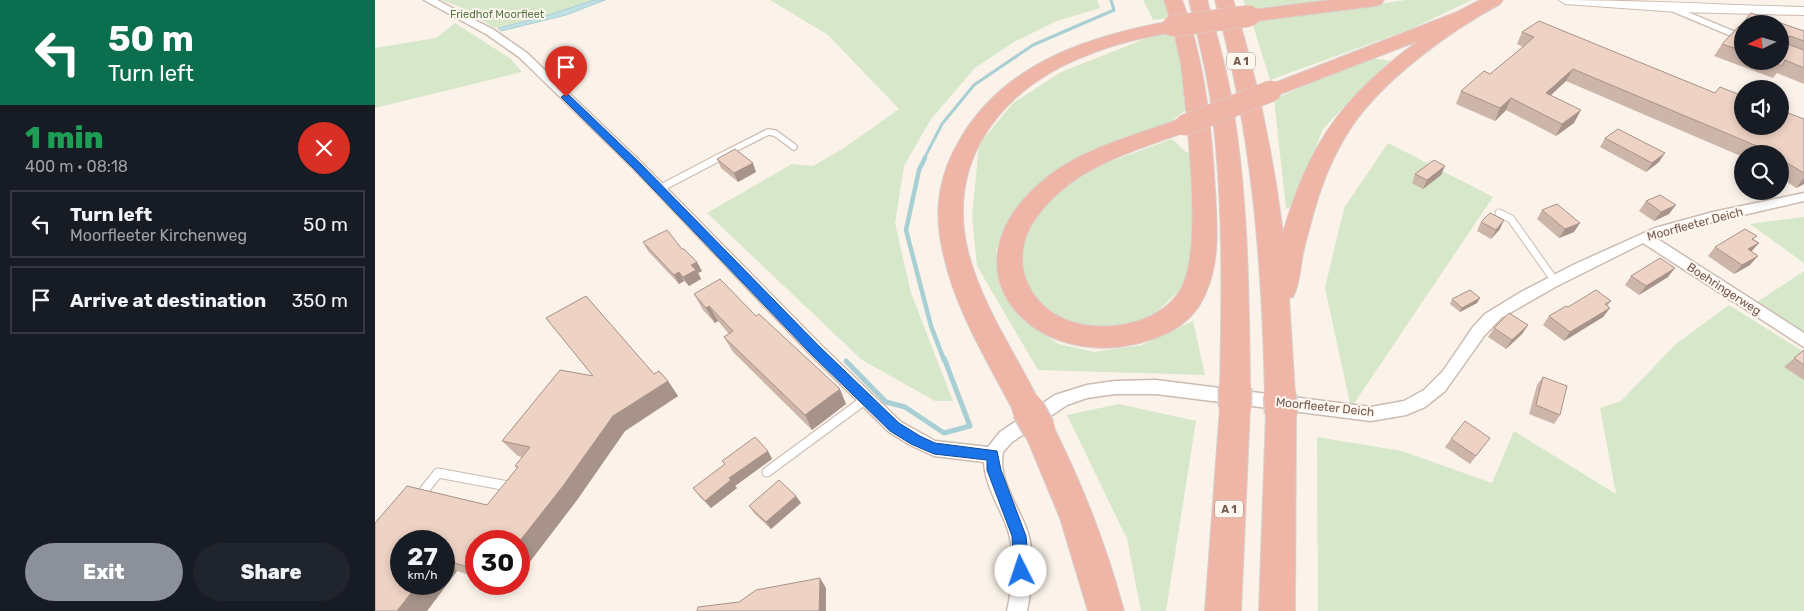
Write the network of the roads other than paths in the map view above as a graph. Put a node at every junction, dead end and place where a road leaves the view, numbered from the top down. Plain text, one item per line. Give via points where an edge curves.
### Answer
1 (429, 0) edge
2 (1173, 0) edge
3 (1189, 0) edge
4 (1198, 0) edge
5 (1224, 0) edge
6 (1375, 0) edge
7 (1493, 0) edge
8 (1565, 0) edge
9 (1671, 8) junction
10 (1804, 11) edge
11 (1464, 16) junction
12 (1207, 31) junction
13 (1734, 35) edge
14 (794, 146) dead end
15 (659, 189) junction
16 (1804, 198) edge
17 (1499, 213) dead end
18 (1644, 237) junction
19 (1555, 280) junction
20 (1278, 324) junction
21 (1804, 341) edge
22 (866, 400) junction
23 (993, 455) junction
24 (767, 472) dead end
25 (508, 486) edge
26 (410, 508) edge
27 (1017, 611) edge
28 (1106, 611) edge
29 (1223, 611) edge
30 (1277, 611) edge

1 - 15 street via 491,32 523,56
2 - 11 highway, bridge via 1184,32 1195,97 1201,160 1202,261 1197,279 1190,298 1177,314 1155,327 1133,335 1107,338 1068,333 1039,319 1025,306 1016,294 1008,264 1014,231 1038,197 1095,160 1185,124 1271,92
3 - 12 highway
4 - 12 highway, A 1
5 - 20 highway, A 1 via 1236,38 1254,122 1269,223
6 - 28 highway, bridge via 1173,26 1094,44 1028,77 1001,100 981,122 960,160 949,208 960,271 979,317 1034,419 1076,511
7 - 11 highway
8 - 9 street
9 - 10 street
9 - 13 lane
11 - 20 highway via 1390,72 1354,108 1339,130 1325,154 1299,221 1288,262
12 - 29 highway, A 1 via 1225,125 1236,295 1235,398
14 - 15 lane via 768,132
15 - 22 street
16 - 18 street, Moorfleeter Deich via 1722,215
17 - 19 lane via 1511,219
18 - 19 street, Moorfleeter Deich
18 - 21 street, Boehringerweg
19 - 23 street, Moorfleeter Deich via 1480,327 1444,384 1428,398 1406,408 1371,414 1127,386 1081,394 1051,406 1001,440
20 - 30 highway, A 1 via 1281,404
22 - 23 street via 895,427 922,443 934,448
22 - 24 lane
23 - 27 street via 994,470 1019,536 1021,571
25 - 26 lane via 438,473

